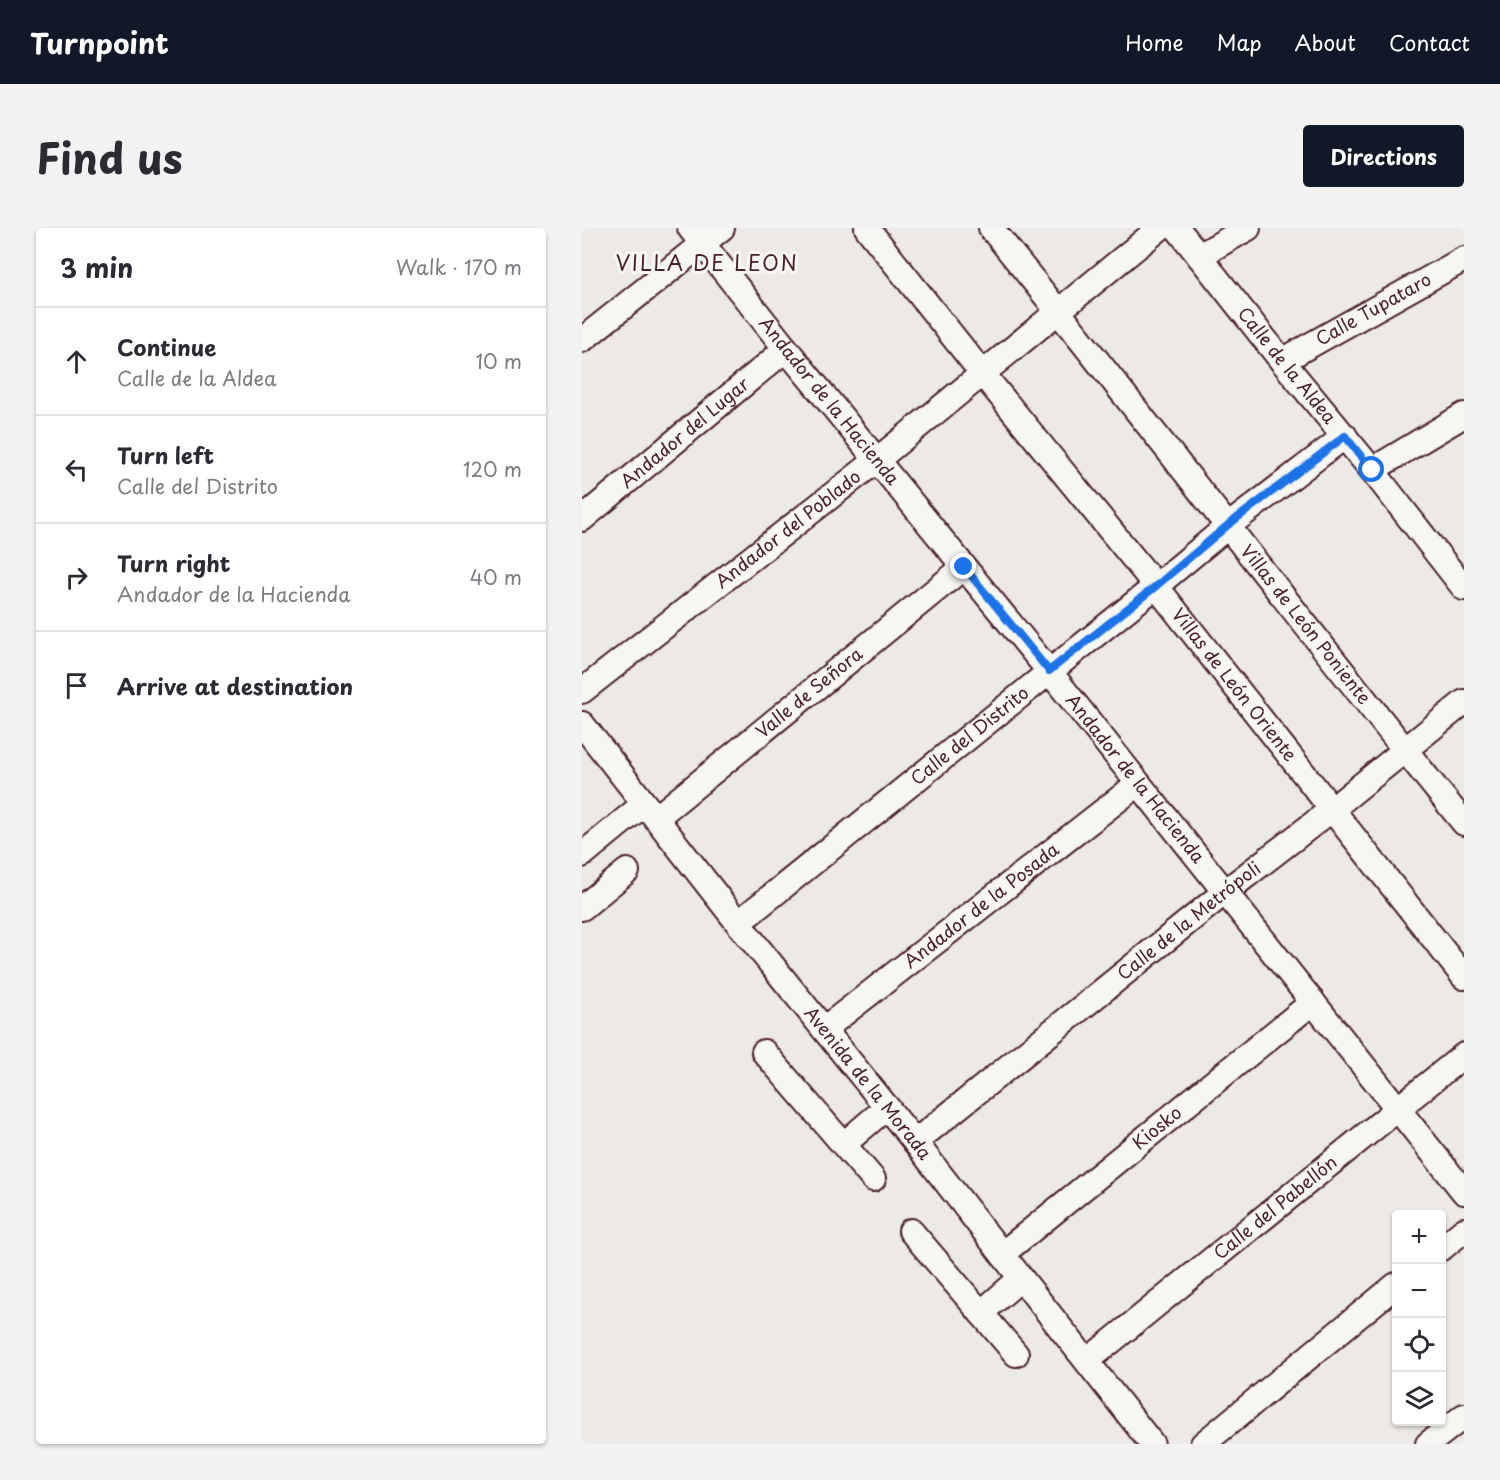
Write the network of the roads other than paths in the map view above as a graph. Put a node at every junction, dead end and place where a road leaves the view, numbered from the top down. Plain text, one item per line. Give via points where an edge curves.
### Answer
1 (722, 228) edge
2 (867, 228) edge
3 (991, 228) edge
4 (1160, 228) edge
5 (1177, 228) edge
6 (1248, 228) edge
7 (696, 236) edge
8 (1199, 256) junction
9 (1464, 259) edge
10 (1058, 311) junction
11 (582, 340) edge
12 (786, 349) junction
13 (1282, 361) junction
14 (982, 373) junction
15 (1464, 415) edge
16 (1345, 436) junction
17 (877, 460) junction
18 (1372, 470) junction
19 (582, 519) edge
20 (1228, 525) junction
21 (964, 567) junction
22 (1461, 579) edge
23 (1156, 586) junction
24 (1049, 671) junction
25 (582, 691) edge
26 (1464, 702) edge
27 (583, 728) edge
28 (1405, 751) junction
29 (1138, 784) junction
30 (1331, 810) junction
31 (650, 811) junction
32 (1464, 823) edge
33 (582, 855) edge
34 (627, 871) dead end
35 (1225, 892) junction
36 (582, 908) edge
37 (738, 923) junction
38 (1464, 977) edge
39 (1313, 1002) junction
40 (824, 1029) junction
41 (764, 1052) dead end
42 (1464, 1055) edge
43 (886, 1107) junction
44 (1398, 1109) junction
45 (915, 1142) junction
46 (844, 1144) junction
47 (873, 1179) dead end
48 (1464, 1192) edge
49 (1464, 1230) edge
50 (911, 1232) dead end
51 (1446, 1245) edge
52 (1002, 1254) junction
53 (1021, 1278) junction
54 (1392, 1288) edge
55 (981, 1313) junction
56 (1016, 1354) dead end
57 (1087, 1361) junction
58 (1464, 1416) edge
59 (1152, 1444) edge
60 (1203, 1444) edge
61 (1428, 1444) edge

1 - 7 street
2 - 14 street, Villas de León Oriente
3 - 10 street, Villas de León Poniente
4 - 10 street, Andador del Poblado
5 - 8 street, Calle de la Aldea
6 - 8 street
7 - 11 street
7 - 12 street, Andador de la Hacienda
8 - 13 street, Calle de la Aldea
9 - 13 street, Calle Tupataro
10 - 14 street, Andador del Poblado
10 - 20 street, Villas de León Poniente
12 - 17 street, Andador de la Hacienda
12 - 19 street, Andador del Lugar
13 - 16 street, Calle de la Aldea
14 - 17 street, Andador del Poblado
14 - 23 street, Villas de León Oriente
15 - 18 street
16 - 18 street, Calle de la Aldea
16 - 20 street, Calle del Distrito
17 - 21 street, Andador de la Hacienda
17 - 25 street, Andador del Poblado
18 - 22 street, Calle de la Aldea
20 - 23 street, Calle del Distrito
20 - 28 street, Villas de León Poniente
21 - 24 street, Andador de la Hacienda
21 - 31 street, Valle de Señora
23 - 24 street, Calle del Distrito
23 - 30 street, Villas de León Oriente
24 - 29 street, Andador de la Hacienda
24 - 37 street, Calle del Distrito
26 - 28 street, Calle de la Metrópoli
27 - 31 street, Avenida de la Morada
28 - 30 street, Calle de la Metrópoli
28 - 32 street, Villas de León Poniente
29 - 35 street, Andador de la Hacienda
29 - 40 street, Andador de la Posada
30 - 35 street, Calle de la Metrópoli
30 - 38 street, Villas de León Oriente
31 - 33 street, Valle de Señora
31 - 37 street, Avenida de la Morada
34 - 36 street
35 - 39 street, Andador de la Hacienda
35 - 45 street, Calle de la Metrópoli
37 - 40 street, Avenida de la Morada
39 - 44 street, Andador de la Hacienda
39 - 52 street, Kiosko
40 - 43 street, Avenida de la Morada
41 - 46 street
42 - 44 street, Calle del Pabellón
43 - 45 street, Avenida de la Morada
43 - 46 street
44 - 48 street, Andador de la Hacienda
44 - 57 street, Calle del Pabellón
45 - 52 street, Avenida de la Morada
46 - 47 street
49 - 51 street
50 - 55 street
52 - 53 street, Avenida de la Morada
53 - 55 street
53 - 57 street, Avenida de la Morada
54 - 60 street
55 - 56 street
57 - 59 street, Avenida de la Morada
58 - 61 street

